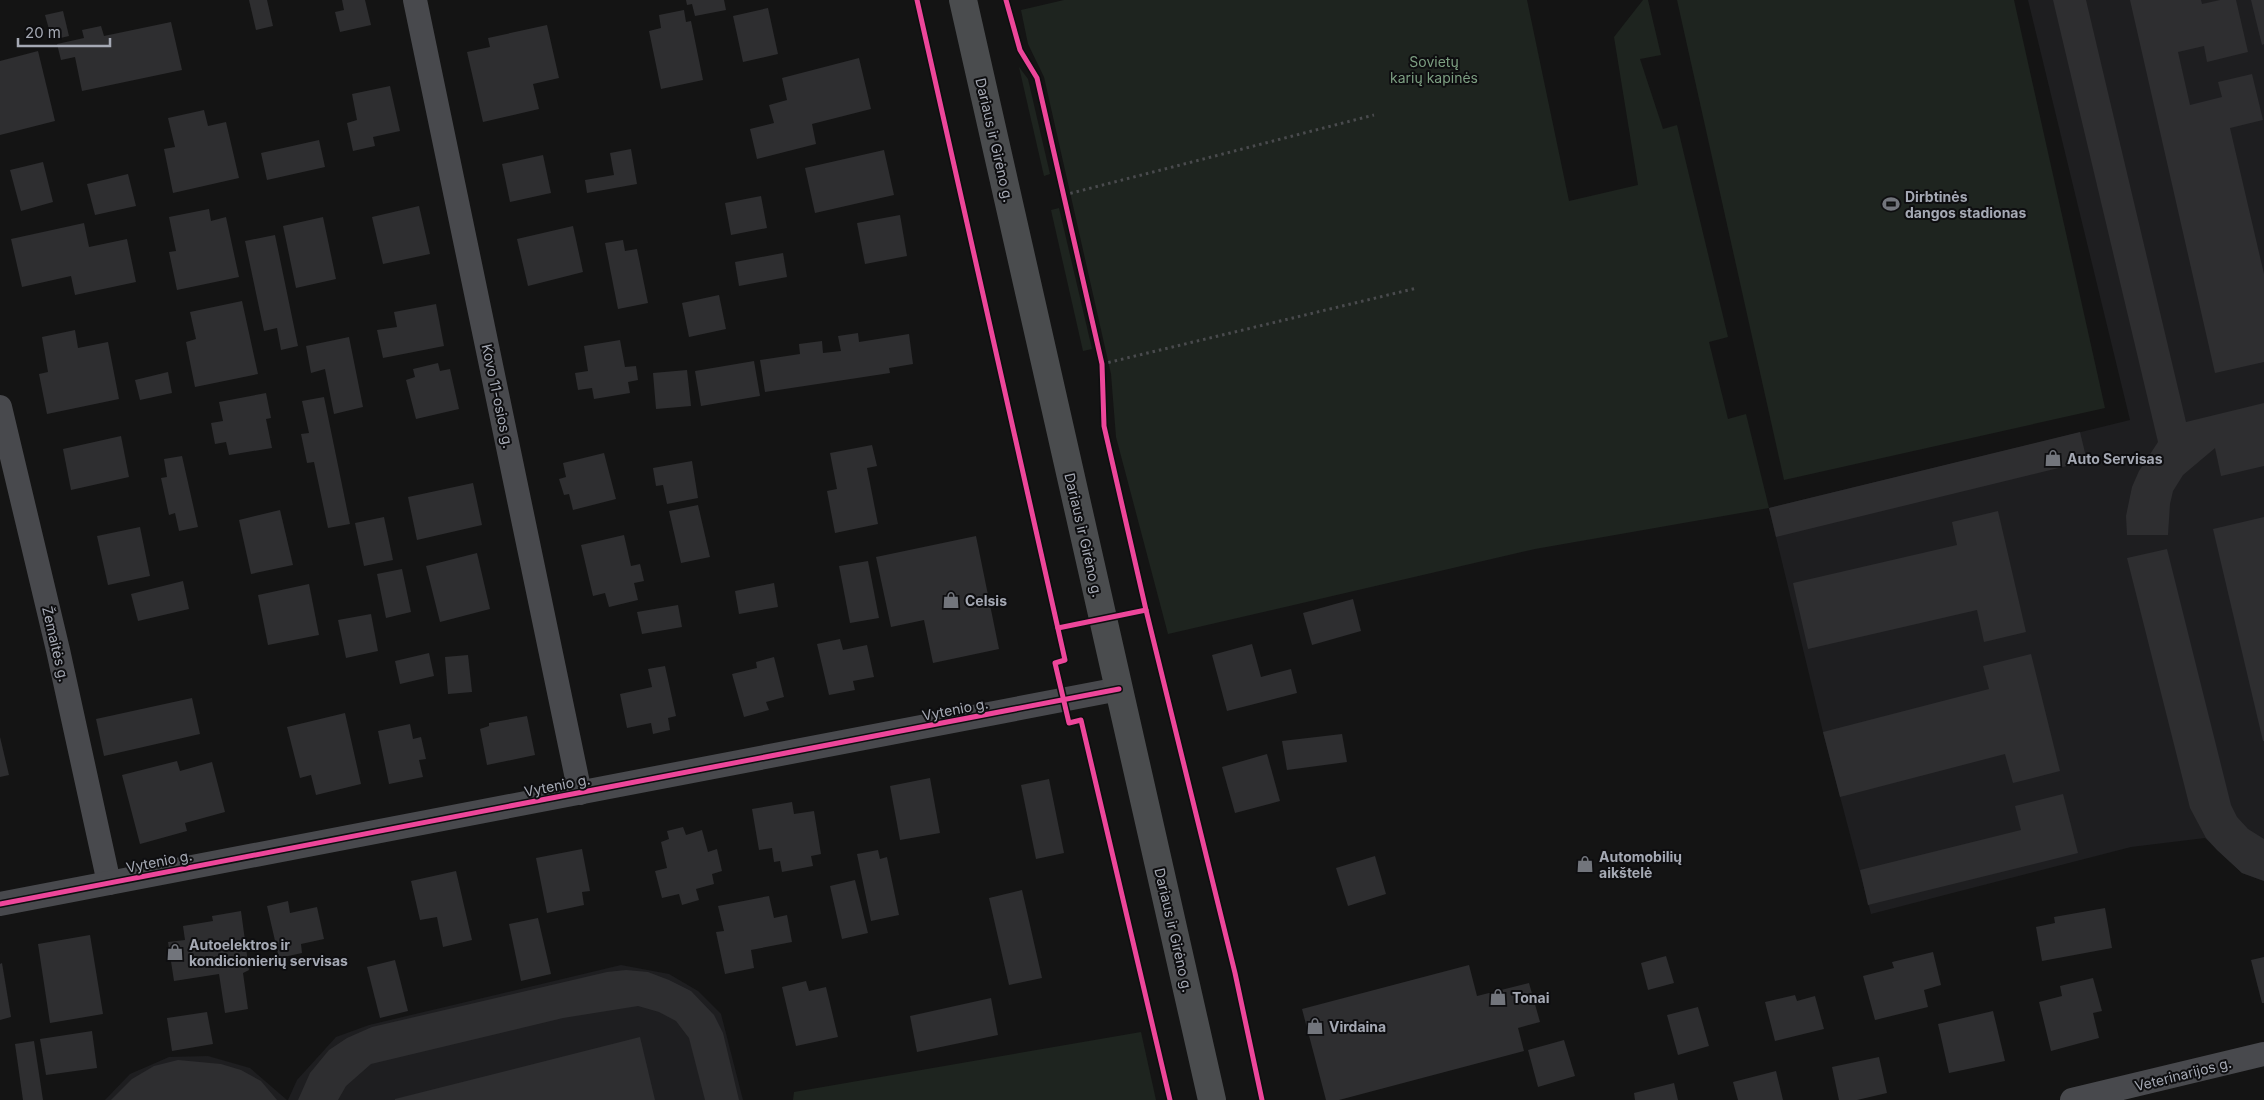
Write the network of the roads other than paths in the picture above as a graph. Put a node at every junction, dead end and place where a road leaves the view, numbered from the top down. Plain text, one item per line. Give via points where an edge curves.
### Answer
1 (415, 0) edge
2 (963, 0) edge
3 (0, 407) edge
4 (1119, 690) junction
5 (580, 792) junction
6 (109, 883) junction
7 (0, 904) edge
8 (2264, 1054) edge
9 (1212, 1100) edge
10 (2072, 1100) edge

1 - 5 street, Kovo 11-osios g.
2 - 4 highway, Dariaus ir Girėno g.
3 - 6 street, Žemaitės g.
4 - 5 street, Vytenio g.
4 - 9 highway, Dariaus ir Girėno g.
5 - 6 street, Vytenio g.
6 - 7 street, Vytenio g.
8 - 10 street, Veterinarijos g.

